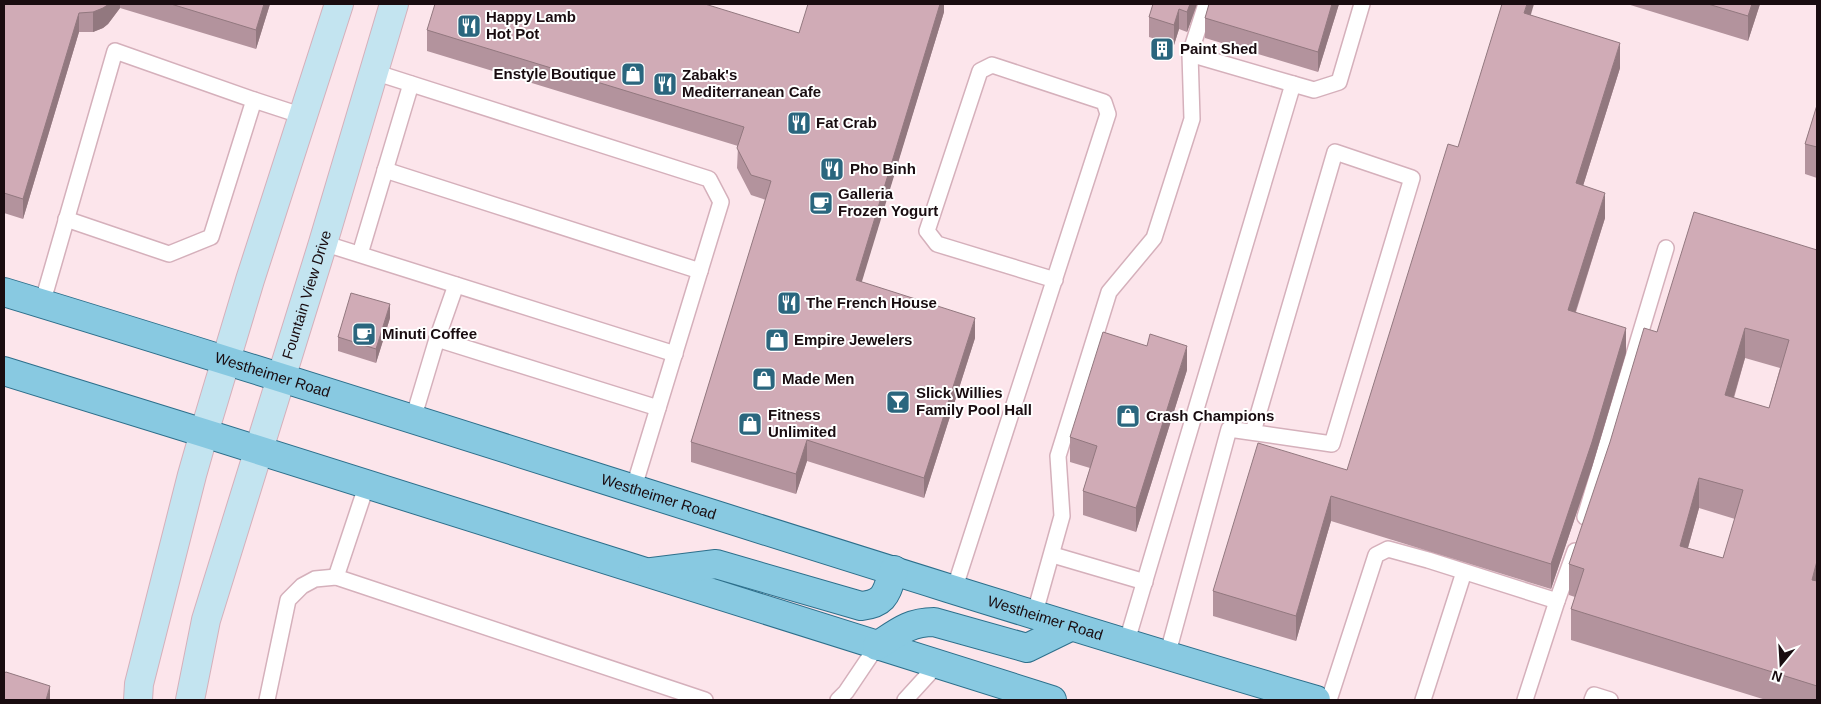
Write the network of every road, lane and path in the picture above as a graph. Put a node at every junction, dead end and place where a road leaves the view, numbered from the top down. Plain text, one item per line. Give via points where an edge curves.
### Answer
1 (339, 4) edge
2 (394, 4) edge
3 (1206, 4) edge
4 (1362, 4) edge
5 (1190, 54) junction
6 (374, 72) junction
7 (411, 84) junction
8 (1293, 84) junction
9 (254, 100) junction
10 (303, 116) junction
11 (385, 170) junction
12 (66, 219) junction
13 (323, 243) junction
14 (1666, 248) dead end
15 (360, 254) junction
16 (700, 271) junction
17 (1055, 280) junction
18 (456, 285) junction
19 (4, 292) edge
20 (42, 304) junction
21 (437, 339) junction
22 (675, 354) junction
23 (226, 361) junction
24 (4, 371) edge
25 (281, 378) junction
26 (658, 408) junction
27 (413, 419) junction
28 (204, 432) junction
29 (1253, 432) junction
30 (259, 450) junction
31 (367, 484) junction
32 (633, 490) junction
33 (1053, 555) junction
34 (894, 570) junction
35 (1464, 572) junction
36 (643, 573) junction
37 (336, 578) junction
38 (1145, 582) junction
39 (954, 590) junction
40 (1557, 601) junction
41 (1034, 616) junction
42 (1070, 627) junction
43 (1126, 644) junction
44 (877, 646) junction
45 (1167, 656) junction
46 (937, 665) junction
47 (138, 700) edge
48 (190, 700) edge
49 (267, 700) edge
50 (705, 700) edge
51 (838, 700) edge
52 (905, 700) edge
53 (1052, 700) edge
54 (1316, 700) edge
55 (1329, 700) edge
56 (1424, 700) edge
57 (1524, 700) edge
58 (1592, 700) edge
59 (1610, 700) edge

1 - 10 main road
2 - 6 main road, Fountain View Drive
3 - 5 lane
4 - 8 lane via 1338,82 1314,90
5 - 8 lane
5 - 33 lane via 1192,119 1154,238 1109,292 1058,456 1062,516
6 - 7 lane
6 - 13 main road, Fountain View Drive
7 - 11 lane
7 - 16 lane via 709,179 721,202
8 - 38 lane
9 - 10 lane
9 - 12 lane via 211,237 169,254
9 - 12 lane via 115,51
10 - 23 main road
11 - 15 lane
11 - 16 lane
12 - 20 lane
13 - 15 lane
13 - 25 main road, Fountain View Drive
14 - 40 lane
15 - 18 lane
16 - 22 lane
17 - 17 lane via 1108,114 1104,102 992,65 980,71 927,230 937,244
17 - 39 lane
18 - 21 lane
18 - 22 lane
19 - 20 main road, Westheimer Road
20 - 23 main road, Westheimer Road
21 - 26 lane
21 - 27 lane
22 - 26 lane
23 - 25 main road, Westheimer Road
23 - 28 main road
24 - 28 main road
25 - 27 main road, Westheimer Road
25 - 30 main road, Fountain View Drive
26 - 32 lane
27 - 32 main road, Westheimer Road
28 - 30 main road
28 - 47 main road via 139,684
29 - 29 lane via 1332,444 1412,178 1335,152
29 - 45 lane via 1230,429
30 - 31 main road
30 - 48 main road, Fountain View Drive via 206,620
31 - 36 main road
31 - 37 lane
32 - 34 main road, Westheimer Road
33 - 38 lane
33 - 41 lane
34 - 36 main road via 884,596 875,604 861,606 716,564
34 - 39 main road, Westheimer Road
35 - 40 lane
35 - 55 lane via 1388,549 1376,556
35 - 56 lane
36 - 44 main road
37 - 49 lane via 315,579 288,600
37 - 50 lane
38 - 43 lane
39 - 41 main road, Westheimer Road
40 - 57 lane
41 - 42 main road, Westheimer Road
42 - 43 main road, Westheimer Road
42 - 44 main road via 1027,648 934,622 920,622 907,626
43 - 45 main road, Westheimer Road
44 - 46 main road
44 - 51 lane
45 - 54 main road, Westheimer Road
46 - 52 lane
46 - 53 main road
58 - 59 lane via 1594,695

